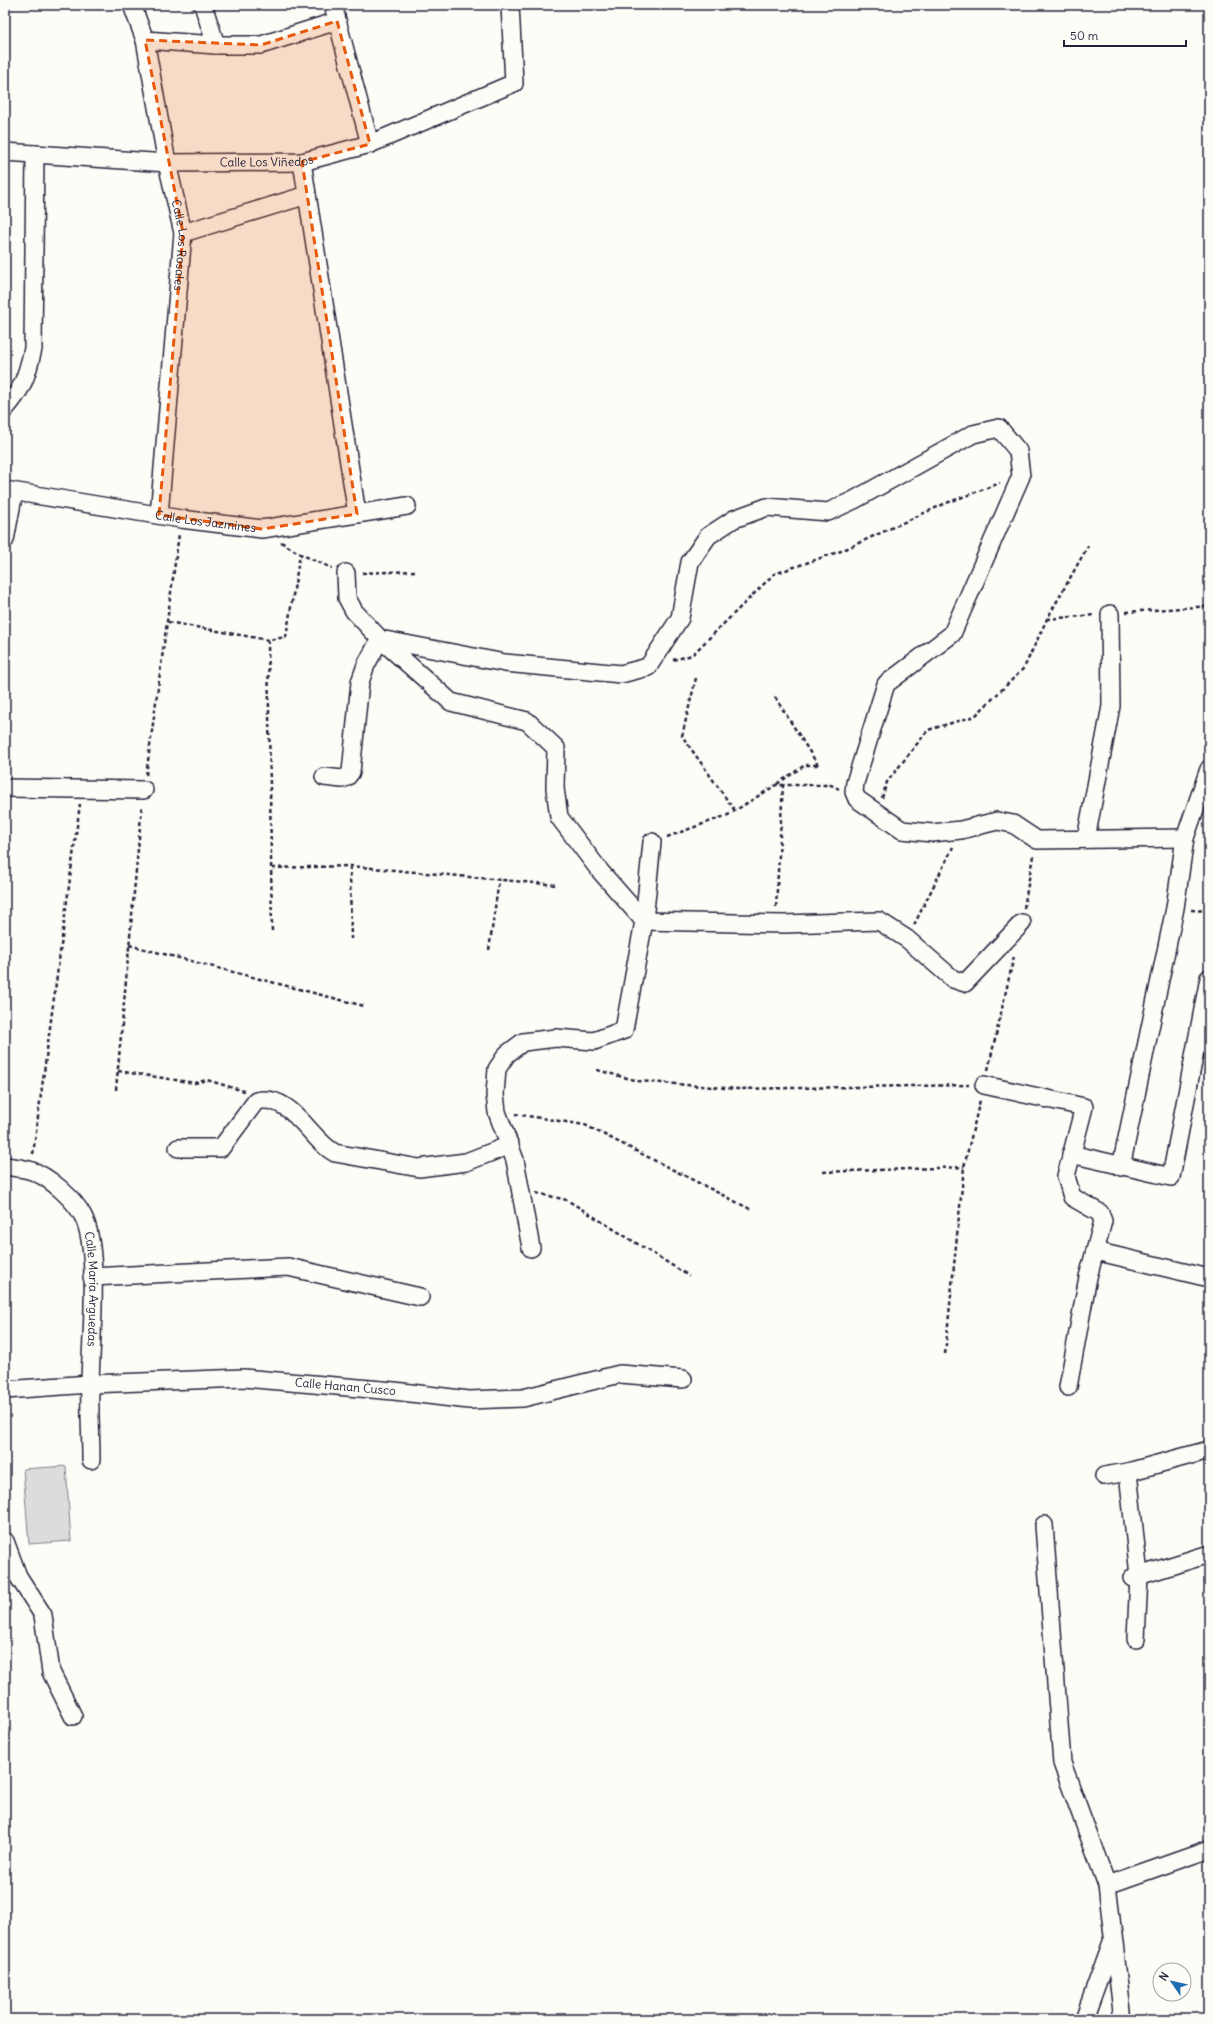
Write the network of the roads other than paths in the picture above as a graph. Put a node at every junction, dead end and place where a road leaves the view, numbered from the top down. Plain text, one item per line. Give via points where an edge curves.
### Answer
1 (132, 5) edge
2 (203, 5) edge
3 (510, 5) edge
4 (335, 13) edge
5 (146, 40) junction
6 (216, 45) junction
7 (370, 144) junction
8 (5, 152) edge
9 (35, 154) junction
10 (302, 162) junction
11 (167, 163) junction
12 (307, 195) junction
13 (183, 233) junction
14 (5, 409) edge
15 (9, 491) edge
16 (407, 506) dead end
17 (358, 514) junction
18 (159, 515) junction
19 (5, 540) edge
20 (346, 573) dead end
21 (1110, 614) dead end
22 (380, 639) junction
23 (1209, 769) edge
24 (324, 777) dead end
25 (5, 788) edge
26 (144, 790) dead end
27 (1185, 838) junction
28 (1086, 839) junction
29 (652, 842) road end
30 (644, 921) junction
31 (1022, 923) dead end
32 (1209, 978) edge
33 (984, 1085) road end
34 (510, 1145) junction
35 (178, 1148) dead end
36 (1071, 1154) junction
37 (5, 1166) edge
38 (1121, 1167) junction
39 (531, 1248) dead end
40 (1095, 1251) junction
41 (92, 1277) junction
42 (1209, 1278) edge
43 (420, 1297) dead end
44 (683, 1379) dead end
45 (90, 1384) junction
46 (1068, 1387) dead end
47 (5, 1390) edge
48 (1209, 1450) edge
49 (92, 1460) dead end
50 (1128, 1472) junction
51 (1104, 1476) dead end
52 (1044, 1525) dead end
53 (5, 1541) edge
54 (1209, 1554) edge
55 (1135, 1577) junction
56 (1136, 1639) dead end
57 (73, 1716) dead end
58 (1209, 1849) edge
59 (1107, 1885) junction
60 (1113, 1938) junction
61 (1084, 2019) edge
62 (1123, 2019) edge

1 - 5 street, Calle Los Rosales
2 - 6 street
3 - 7 street, Calle Los Viñedos via 514,83
4 - 6 street via 262,45
4 - 7 street
5 - 6 street
5 - 11 street, Calle Los Rosales
7 - 10 street, Calle Los Viñedos
8 - 9 street, Calle Los Viñedos
9 - 11 street, Calle Los Viñedos
9 - 14 street via 33,349 19,394
10 - 11 street, Calle Los Viñedos
10 - 12 street
11 - 13 street, Calle Los Rosales
12 - 13 street
12 - 17 street
13 - 18 street, Calle Los Rosales
15 - 18 street, Calle Los Jazmines
15 - 19 street
16 - 17 street, Calle Los Jazmines
17 - 18 street, Calle Los Jazmines via 262,529
20 - 22 street via 347,598 354,611
21 - 28 street via 1111,706
22 - 24 street via 360,682 351,772 342,779
22 - 28 street via 505,663 621,674 648,667 680,618 690,562 708,536 734,519 767,506 828,512 973,434 998,428 1018,451 1021,476 952,634 886,684 854,792 857,799 902,830 932,833 961,830 997,821 1013,824 1037,840
22 - 30 street via 451,702 527,721 556,748 559,817 600,871
23 - 27 street
25 - 26 street
27 - 28 street
27 - 38 street via 1175,908
29 - 30 street
30 - 31 street via 776,924 879,921 907,939 953,979 965,983
30 - 34 street via 624,1030 594,1041 556,1038 523,1042 507,1054 497,1070 497,1112
32 - 38 street via 1171,1177
33 - 36 street via 1084,1106
34 - 35 street via 466,1162 419,1168 335,1153 325,1148 290,1109 265,1099 256,1101 221,1148
34 - 39 street
36 - 38 street
36 - 40 street via 1066,1176 1072,1196 1100,1213 1103,1222
37 - 41 street, Calle María Arguedas via 30,1170 51,1182 71,1199 84,1216 90,1237
40 - 42 street
40 - 46 street
41 - 43 street via 288,1267
41 - 45 street, Calle María Arguedas
44 - 45 street, Calle Hanan Cusco via 620,1374 523,1398 469,1400 244,1378
45 - 47 street, Calle Hanan Cusco
45 - 49 street, Calle María Arguedas
48 - 50 street
50 - 51 street
50 - 55 street
52 - 59 street via 1062,1763
53 - 57 street via 18,1576 43,1615 51,1672
54 - 55 street
55 - 56 street
58 - 59 street
59 - 60 street
60 - 61 street
60 - 62 street

